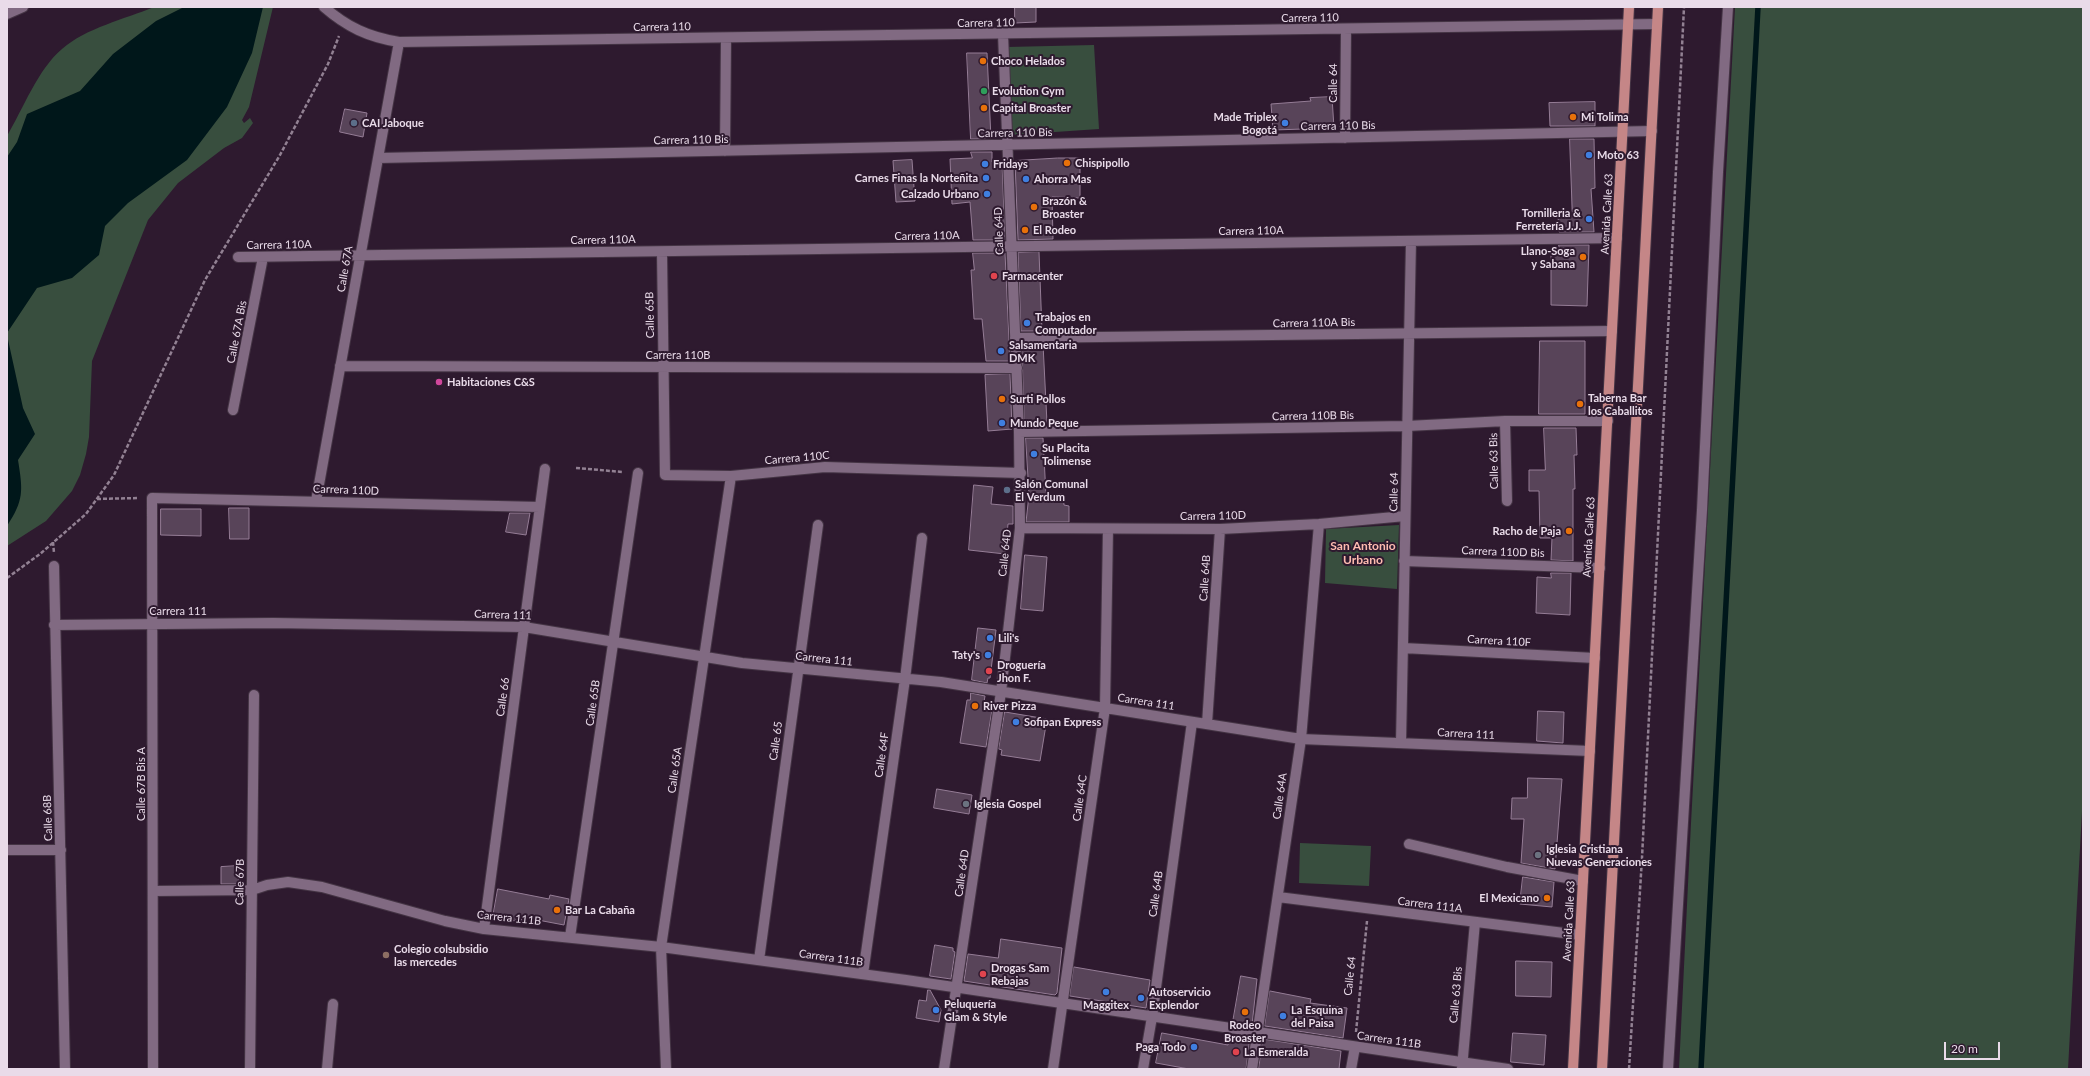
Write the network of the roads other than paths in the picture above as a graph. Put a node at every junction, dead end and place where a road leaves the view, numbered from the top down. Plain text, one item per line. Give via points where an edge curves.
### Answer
1 (23, 7) edge
2 (324, 7) edge
3 (1629, 7) edge
4 (1658, 7) edge
5 (1728, 7) edge
6 (13, 11) edge
7 (1657, 24) junction
8 (1629, 25) junction
9 (1346, 29) junction
10 (1003, 34) junction
11 (726, 38) junction
12 (399, 42) junction
13 (1652, 131) junction
14 (1623, 132) junction
15 (1345, 138) junction
16 (1008, 145) junction
17 (725, 151) junction
18 (378, 158) junction
19 (1618, 238) junction
20 (1410, 241) junction
21 (1012, 246) junction
22 (662, 252) junction
23 (360, 256) junction
24 (263, 257) junction
25 (238, 258) dead end
26 (1612, 331) junction
27 (1409, 333) junction
28 (1015, 338) junction
29 (340, 366) junction
30 (663, 367) junction
31 (1017, 368) junction
32 (234, 410) dead end
33 (1505, 421) junction
34 (1608, 421) junction
35 (1407, 426) junction
36 (1019, 432) junction
37 (545, 469) dead end
38 (638, 473) road end
39 (1021, 473) junction
40 (665, 475) joint
41 (731, 476) junction
42 (152, 498) joint
43 (316, 501) junction
44 (1507, 501) dead end
45 (540, 507) junction
46 (1405, 516) junction
47 (1318, 524) junction
48 (818, 525) dead end
49 (1020, 528) junction
50 (1108, 529) junction
51 (1220, 529) junction
52 (922, 538) dead end
53 (1404, 561) junction
54 (54, 566) dead end
55 (1600, 568) junction
56 (152, 623) junction
57 (54, 625) junction
58 (524, 627) junction
59 (614, 642) junction
60 (1403, 648) junction
61 (703, 657) junction
62 (1595, 658) junction
63 (798, 668) junction
64 (905, 679) junction
65 (1001, 692) junction
66 (254, 695) dead end
67 (1105, 708) junction
68 (1192, 722) junction
69 (1207, 724) junction
70 (1301, 738) junction
71 (1401, 743) junction
72 (1590, 751) junction
73 (1409, 844) dead end
74 (7, 850) edge
75 (61, 850) junction
76 (1583, 882) junction
77 (154, 890) junction
78 (252, 890) junction
79 (1278, 897) junction
80 (1475, 922) junction
81 (484, 929) junction
82 (1580, 935) junction
83 (570, 936) junction
84 (661, 947) junction
85 (759, 960) junction
86 (863, 974) junction
87 (958, 988) junction
88 (333, 1004) dead end
89 (1064, 1004) junction
90 (1152, 1017) junction
91 (1258, 1033) junction
92 (1354, 1047) junction
93 (1462, 1066) edge
94 (65, 1069) edge
95 (153, 1069) edge
96 (250, 1069) edge
97 (327, 1069) edge
98 (666, 1069) edge
99 (944, 1069) edge
100 (1053, 1069) edge
101 (1143, 1069) edge
102 (1252, 1069) edge
103 (1351, 1069) edge
104 (1508, 1069) edge
105 (1573, 1069) edge
106 (1602, 1069) edge
107 (1668, 1069) edge

1 - 6 street
2 - 12 street, Carrera 110 via 361,32 375,38
3 - 8 main road, Avenida Calle 63
4 - 7 main road
5 - 107 street via 1702,518
7 - 8 street, Carrera 110
7 - 13 main road
8 - 9 street, Carrera 110
8 - 14 main road, Avenida Calle 63
9 - 10 street, Carrera 110
9 - 15 street, Calle 64
10 - 11 street, Carrera 110
10 - 16 street, Calle 64D
11 - 12 street, Carrera 110
11 - 17 street
12 - 18 street, Calle 67A
13 - 14 street, Carrera 110 Bis
13 - 106 main road
14 - 15 street, Carrera 110 Bis
14 - 19 main road, Avenida Calle 63
15 - 16 street, Carrera 110 Bis
16 - 17 street, Carrera 110 Bis
16 - 21 street, Calle 64D
17 - 18 street, Carrera 110 Bis
18 - 23 street, Calle 67A
19 - 20 street, Carrera 110A
19 - 26 main road, Avenida Calle 63
20 - 21 street, Carrera 110A
20 - 27 street, Calle 64
21 - 22 street, Carrera 110A
21 - 28 street, Calle 64D
22 - 23 street, Carrera 110A
22 - 30 street, Calle 65B
23 - 24 street, Carrera 110A
23 - 29 street, Calle 67A
24 - 25 street, Carrera 110A
24 - 32 street, Calle 67A Bis
26 - 27 street, Carrera 110A Bis
26 - 34 main road, Avenida Calle 63
27 - 28 street, Carrera 110A Bis
27 - 35 street, Calle 64
28 - 31 street, Calle 64D
29 - 30 street, Carrera 110B
29 - 43 street, Calle 67A
30 - 31 street, Carrera 110B
30 - 40 street, Calle 65B
31 - 36 street, Calle 64D
33 - 34 street, Carrera 110B Bis
33 - 35 street, Carrera 110B Bis
33 - 44 street, Calle 63 Bis
34 - 55 main road, Avenida Calle 63
35 - 36 street, Carrera 110B Bis
35 - 46 street, Calle 64
36 - 39 street, Calle 64D
37 - 45 street, Calle 66
38 - 59 street, Calle 65B
39 - 41 street, Carrera 110C via 825,466
39 - 49 street, Calle 64D
40 - 41 street, Carrera 110C
41 - 61 street, Calle 65A
42 - 43 street, Carrera 110D
42 - 56 street, Calle 67B Bis A
43 - 45 street, Carrera 110D
45 - 58 street, Calle 66
46 - 47 street, Carrera 110D
46 - 53 street, Calle 64
47 - 51 street, Carrera 110D
47 - 70 street, Calle 64A
48 - 63 street, Calle 65
49 - 50 street, Carrera 110D
49 - 65 street, Calle 64D
50 - 51 street, Carrera 110D
50 - 67 street, Calle 64C
51 - 69 street, Calle 64B
52 - 64 street, Calle 64F
53 - 55 street, Carrera 110D Bis
53 - 60 street, Calle 64
54 - 57 street, Calle 68B
55 - 62 main road, Avenida Calle 63
56 - 57 street, Carrera 111
56 - 58 street, Carrera 111
56 - 77 street, Calle 67B Bis A
57 - 75 street, Calle 68B
58 - 59 street, Carrera 111
58 - 81 street, Calle 66
59 - 61 street, Carrera 111
59 - 83 street, Calle 65B
60 - 62 street, Carrera 110F
60 - 71 street, Calle 64
61 - 63 street, Carrera 111
61 - 84 street, Calle 65A
62 - 72 main road, Avenida Calle 63
63 - 64 street, Carrera 111
63 - 85 street, Calle 65
64 - 65 street, Carrera 111
64 - 86 street, Calle 64F
65 - 67 street, Carrera 111
65 - 87 street, Calle 64D
66 - 78 street, Calle 67B
67 - 68 street, Carrera 111
67 - 89 street, Calle 64C
68 - 69 street, Carrera 111
68 - 90 street, Calle 64B
69 - 70 street, Carrera 111
70 - 71 street, Carrera 111
70 - 79 street, Calle 64A
71 - 72 street, Carrera 111
72 - 76 main road, Avenida Calle 63
73 - 76 street
74 - 75 street
75 - 94 street, Calle 68B
76 - 82 main road, Avenida Calle 63
77 - 78 street, Carrera 111B
77 - 95 street, Calle 67B Bis A
78 - 81 street, Carrera 111B via 288,882 322,887 445,921
78 - 96 street, Calle 67B
79 - 80 street, Carrera 111A
79 - 91 street, Calle 64A
80 - 82 street, Carrera 111A
80 - 93 street, Calle 63 Bis
81 - 83 street, Carrera 111B
82 - 105 main road, Avenida Calle 63
83 - 84 street, Carrera 111B
84 - 85 street, Carrera 111B
84 - 98 street, Calle 65A
85 - 86 street, Carrera 111B
86 - 87 street, Carrera 111B
87 - 89 street, Carrera 111B
87 - 99 street, Calle 64D
88 - 97 street
89 - 90 street, Carrera 111B
89 - 100 street, Calle 64C
90 - 91 street, Carrera 111B
90 - 101 street, Calle 64B
91 - 92 street, Carrera 111B
91 - 102 street, Calle 64A
92 - 93 street, Carrera 111B
92 - 103 street
93 - 104 street, Carrera 111B

